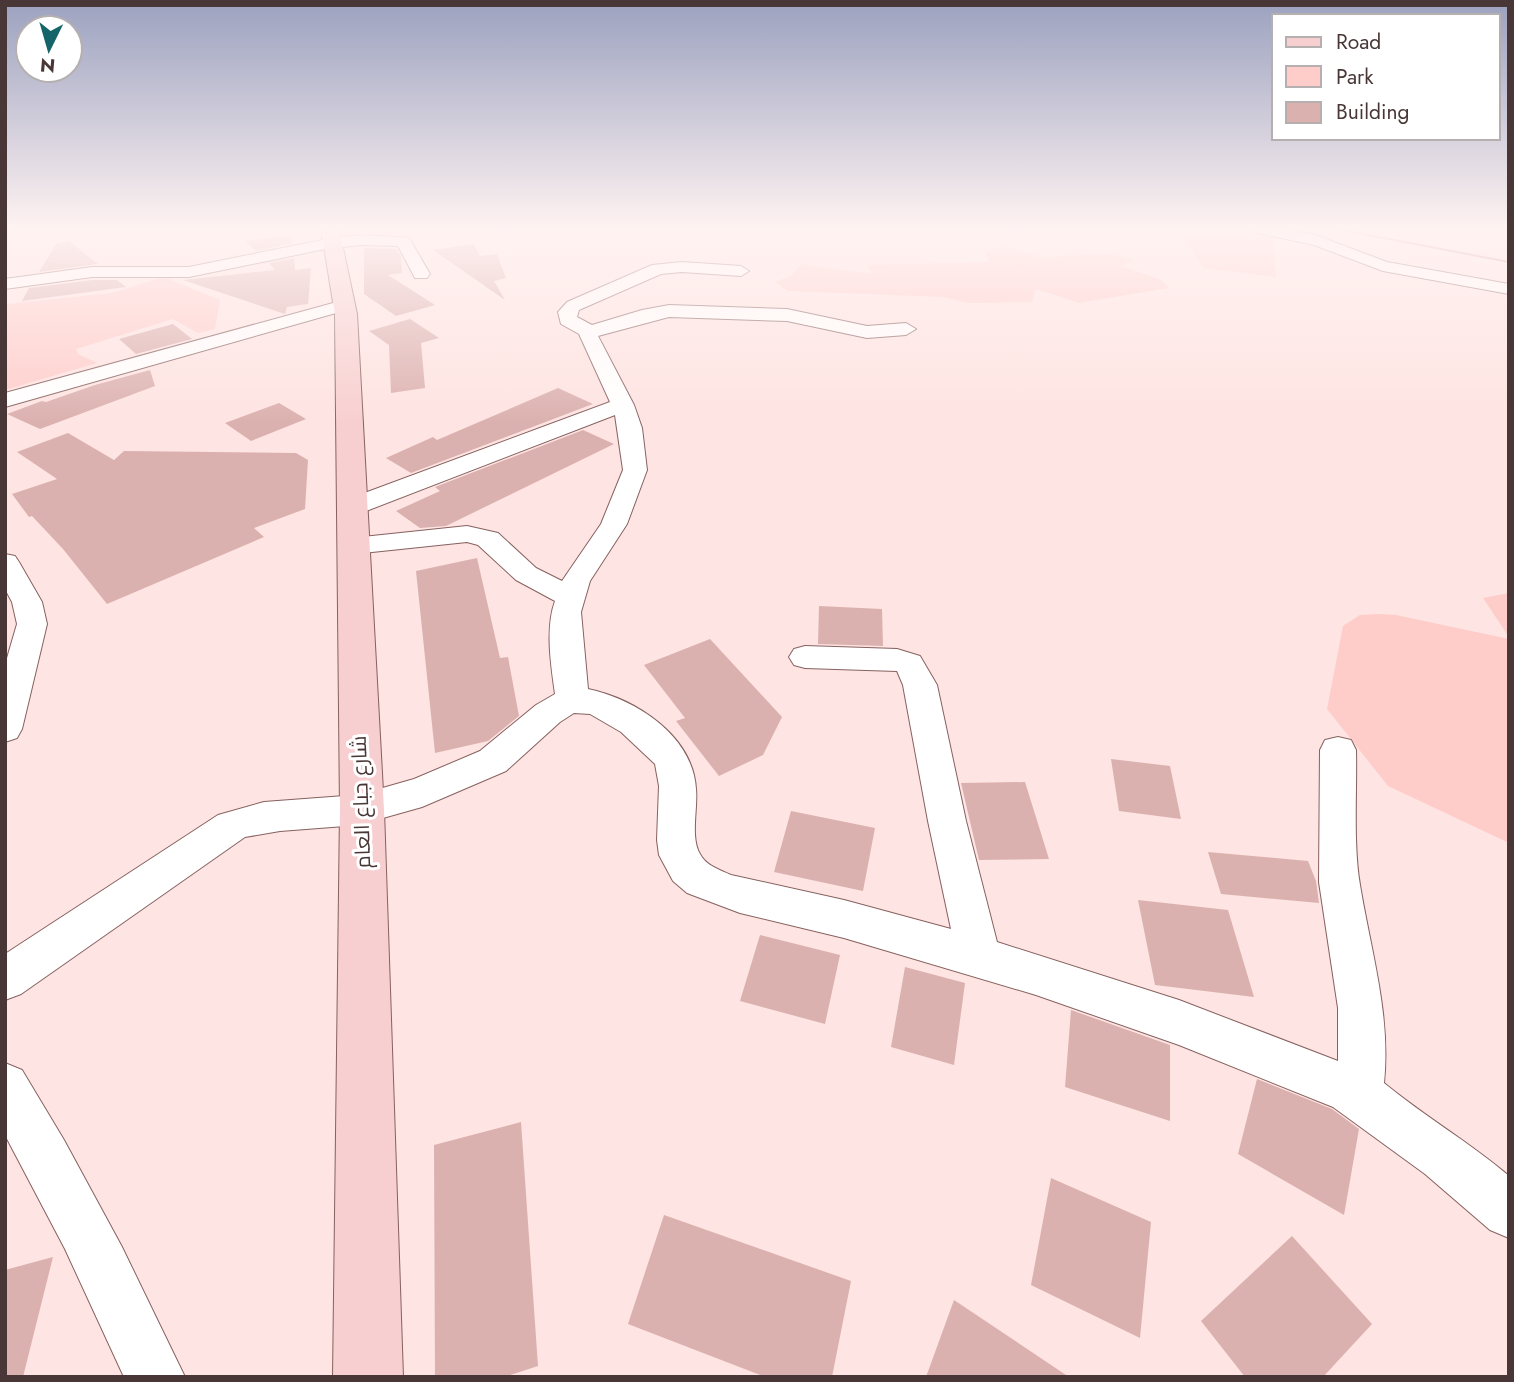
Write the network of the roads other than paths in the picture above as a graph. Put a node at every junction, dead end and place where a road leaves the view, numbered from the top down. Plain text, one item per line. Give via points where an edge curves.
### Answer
1 (342, 293) edge
2 (601, 293) edge
3 (344, 305) junction
4 (906, 329) dead end
5 (590, 332) junction
6 (5, 400) edge
7 (623, 405) junction
8 (352, 526) junction
9 (5, 562) edge
10 (570, 597) junction
11 (805, 657) dead end
12 (573, 700) junction
13 (5, 729) edge
14 (1338, 750) dead end
15 (362, 810) junction
16 (979, 956) junction
17 (5, 979) edge
18 (5, 1087) edge
19 (1358, 1094) junction
20 (1509, 1211) edge
21 (155, 1377) edge
22 (368, 1377) edge

1 - 3 main road, شارع جباع العام
2 - 5 street via 567,312 568,320
3 - 6 street
3 - 8 main road, شارع جباع العام
4 - 5 street via 867,332 787,315 669,311
5 - 7 street via 597,356
7 - 8 street via 565,423 414,486
7 - 10 street via 635,470 614,524
8 - 10 street via 488,539 526,574
8 - 15 main road, شارع جباع العام
9 - 13 street via 27,602 32,624
10 - 12 street via 566,646
11 - 16 street via 909,664 920,685
12 - 15 street via 538,721 500,757
12 - 16 street via 607,707 627,718 668,755 674,765 675,844 682,864 697,878 722,890
14 - 19 street via 1339,882 1362,1008
15 - 17 street via 257,816 232,826
15 - 22 main road, شارع جباع العام
16 - 19 street via 1133,1004
18 - 21 street via 88,1239
19 - 20 street via 1449,1160

